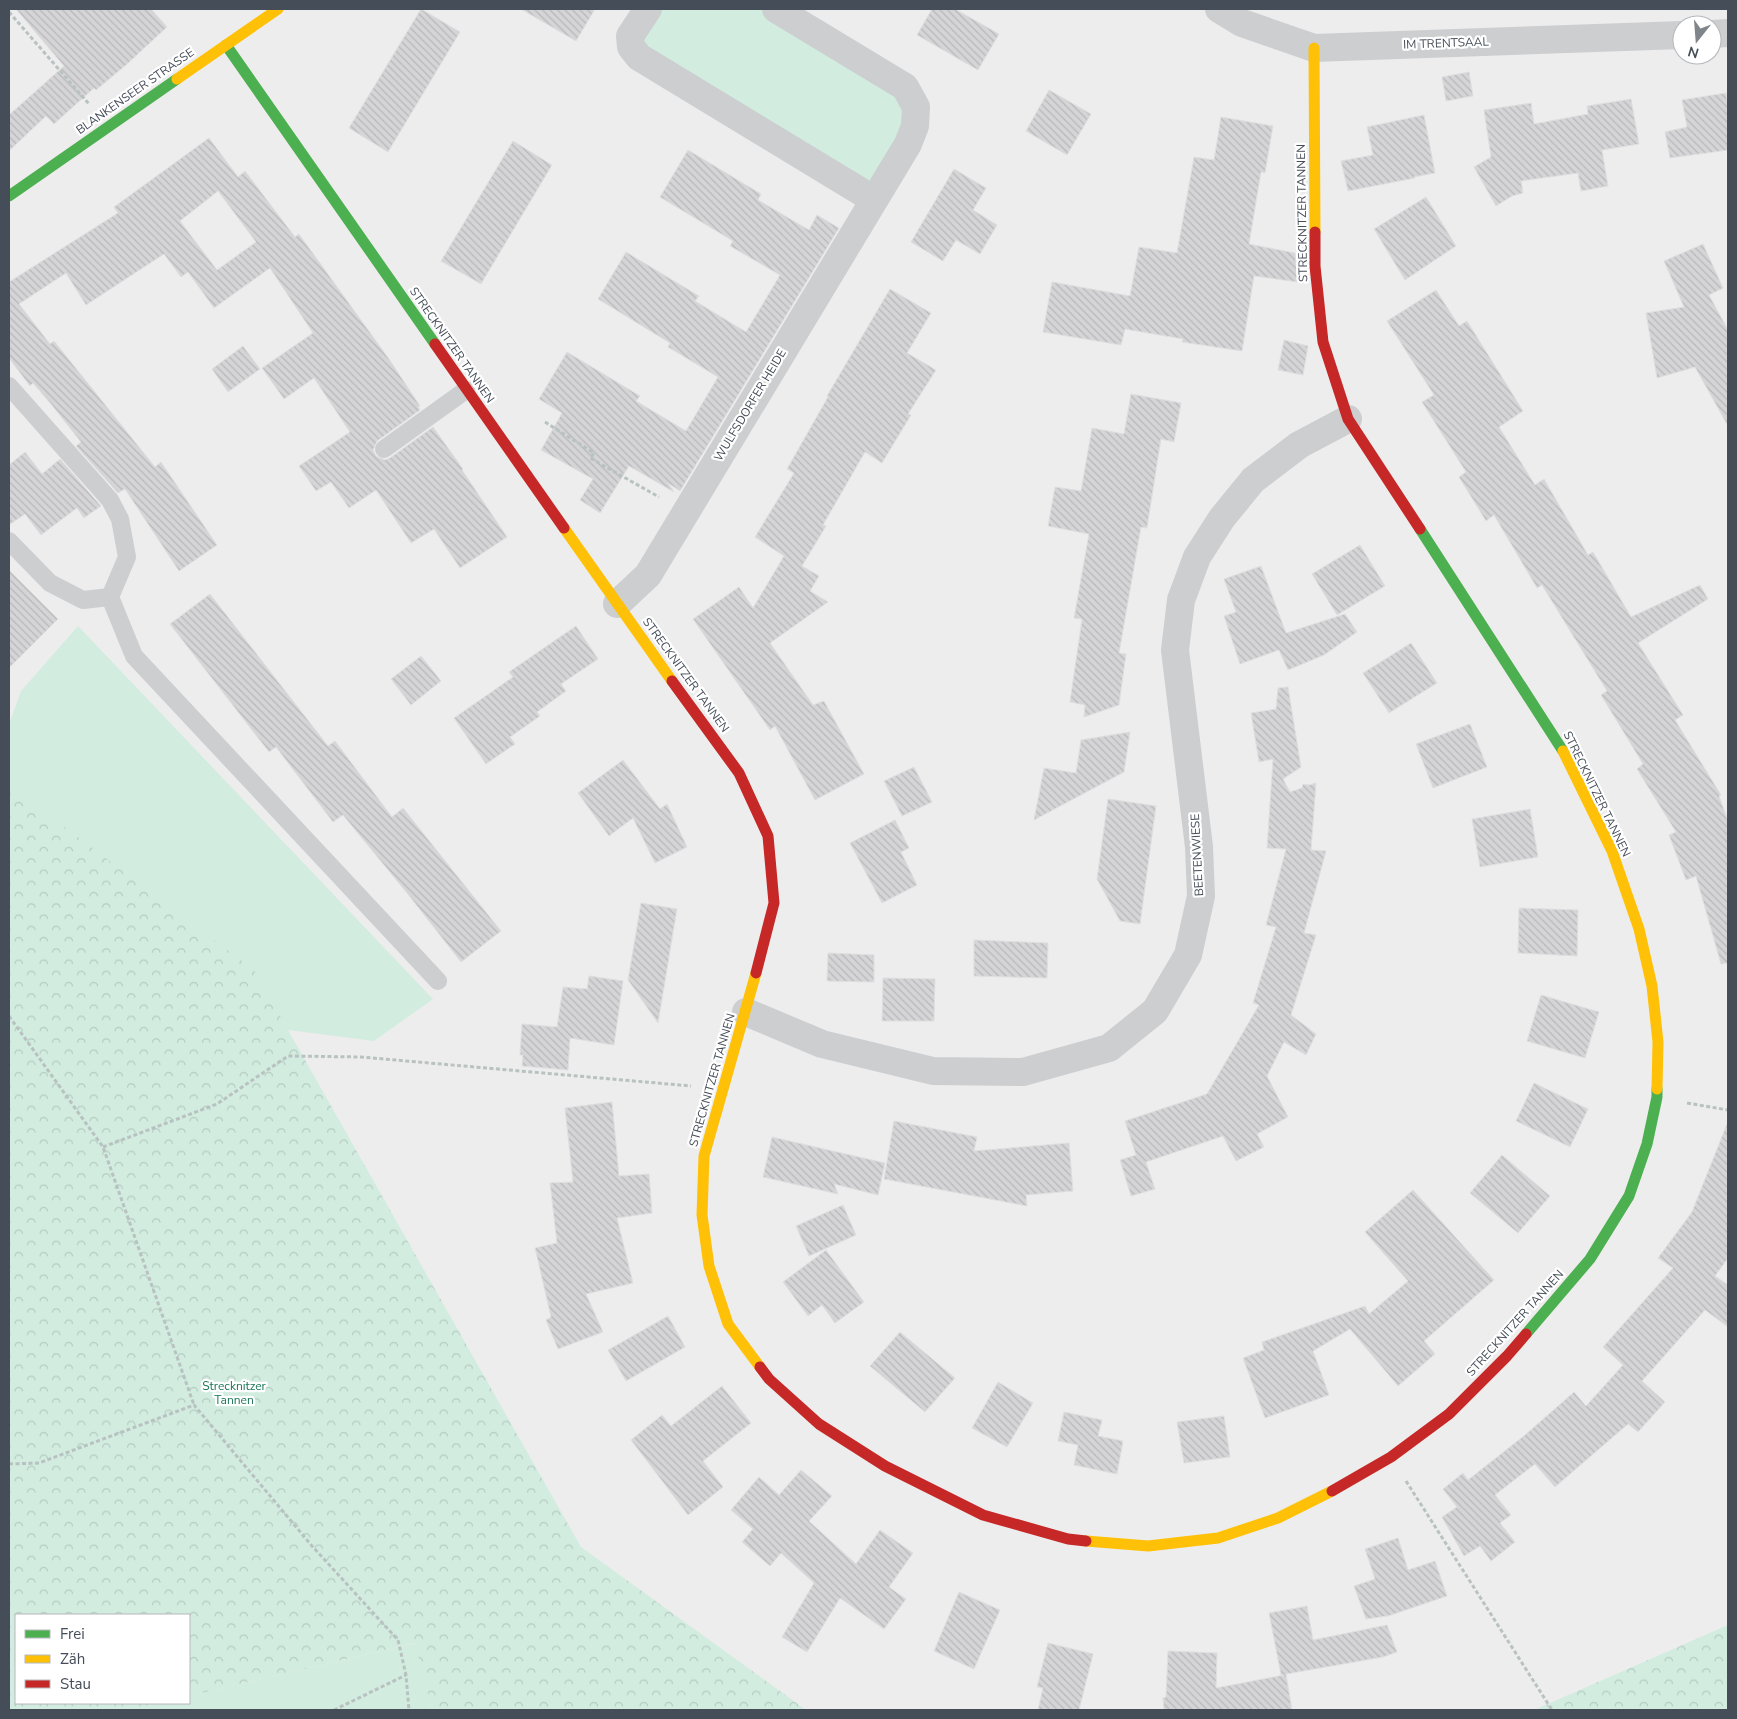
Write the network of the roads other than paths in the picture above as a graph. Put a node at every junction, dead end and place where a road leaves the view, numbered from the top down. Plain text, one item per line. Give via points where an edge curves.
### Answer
1 (278, 9) edge
2 (648, 9) edge
3 (776, 9) edge
4 (1219, 9) edge
5 (1672, 35) edge
6 (226, 45) junction
7 (1314, 48) junction
8 (9, 196) edge
9 (873, 200) junction
10 (9, 386) edge
11 (466, 390) junction
12 (1348, 419) junction
13 (384, 449) dead end
14 (9, 541) edge
15 (110, 597) junction
16 (617, 604) junction
17 (438, 981) dead end
18 (746, 1012) junction

1 - 6 street, BLANKENSEER STRASSE
2 - 9 street via 630,36 631,47 639,57
3 - 9 street, WULFSDORFER HEIDE via 905,86 916,107 915,126 908,144
4 - 7 street, IM TRENTSAAL via 1242,23
5 - 7 street, IM TRENTSAAL
6 - 8 street, BLANKENSEER STRASSE
6 - 11 street, STRECKNITZER TANNEN
7 - 12 street, STRECKNITZER TANNEN via 1315,266 1323,342
9 - 16 street, WULFSDORFER HEIDE via 648,575
10 - 15 lane via 110,500 120,519 127,557
11 - 13 lane
11 - 16 street, STRECKNITZER TANNEN
12 - 18 street, BEETENWIESE via 1299,446 1253,480 1222,518 1197,557 1181,600 1175,650 1199,847 1201,896 1188,954 1154,1011 1109,1048 1023,1072 932,1071 822,1044
12 - 18 street, STRECKNITZER TANNEN via 1561,746 1612,851 1639,929 1652,986 1658,1042 1657,1097 1648,1144 1629,1196 1590,1259 1507,1356 1449,1414 1391,1457 1278,1518 1218,1538 1148,1546 1068,1539 983,1515 885,1466 819,1424 770,1379 728,1324 708,1266 702,1214 704,1156
14 - 15 lane via 50,584 83,600
15 - 17 lane via 134,656
16 - 18 street, STRECKNITZER TANNEN via 740,772 768,836 774,903

